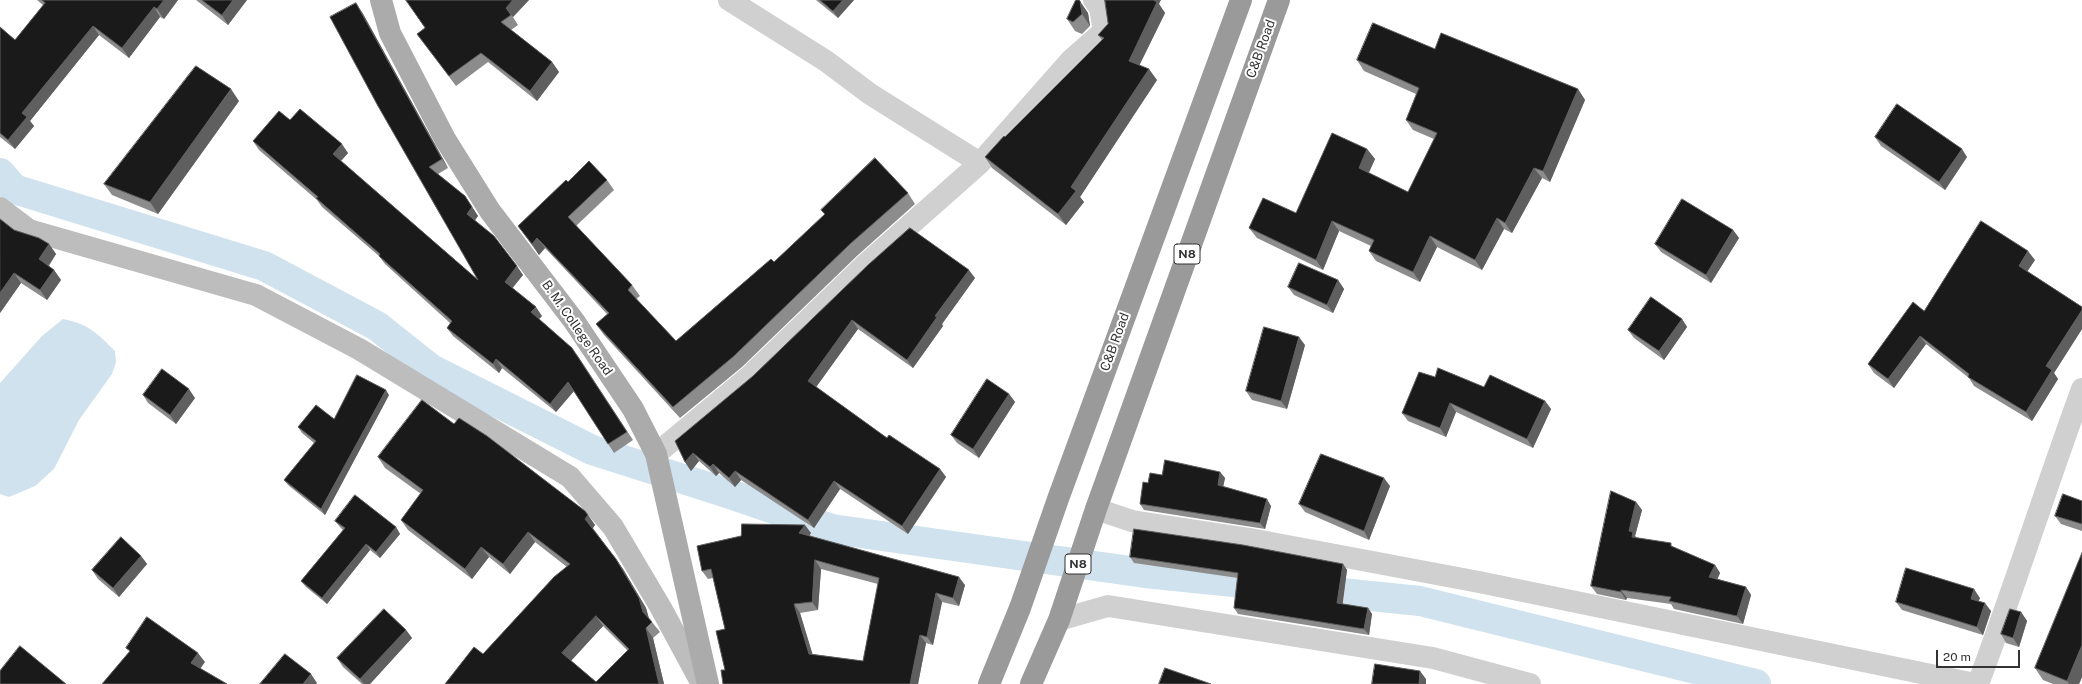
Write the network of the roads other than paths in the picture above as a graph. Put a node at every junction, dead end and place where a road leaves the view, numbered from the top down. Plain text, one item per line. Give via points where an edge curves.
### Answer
1 (381, 0) edge
2 (729, 0) edge
3 (1094, 0) edge
4 (1241, 0) edge
5 (1279, 0) edge
6 (980, 163) junction
7 (0, 208) edge
8 (2082, 389) edge
9 (656, 454) junction
10 (1096, 509) junction
11 (1059, 620) junction
12 (702, 684) edge
13 (708, 684) edge
14 (989, 684) edge
15 (1031, 684) edge
16 (1530, 684) edge
17 (1975, 684) edge
18 (1978, 684) edge

1 - 9 main road, B. M. College Road via 390,33 445,139 490,211 574,321 633,409
2 - 6 street via 826,61 870,94
3 - 6 street via 1100,8 1104,31 1071,60
4 - 14 highway, C&B Road via 1020,608
5 - 10 highway, C&B Road / N8
6 - 9 street via 866,264 750,376
7 - 12 street via 29,230 256,295 359,349 570,477 613,527
8 - 18 street
9 - 13 main road, B. M. College Road
10 - 11 highway, C&B Road / N8
10 - 17 street via 1132,521 1250,539 1479,582
11 - 15 highway, C&B Road / N8
11 - 16 street via 1108,606 1433,658

